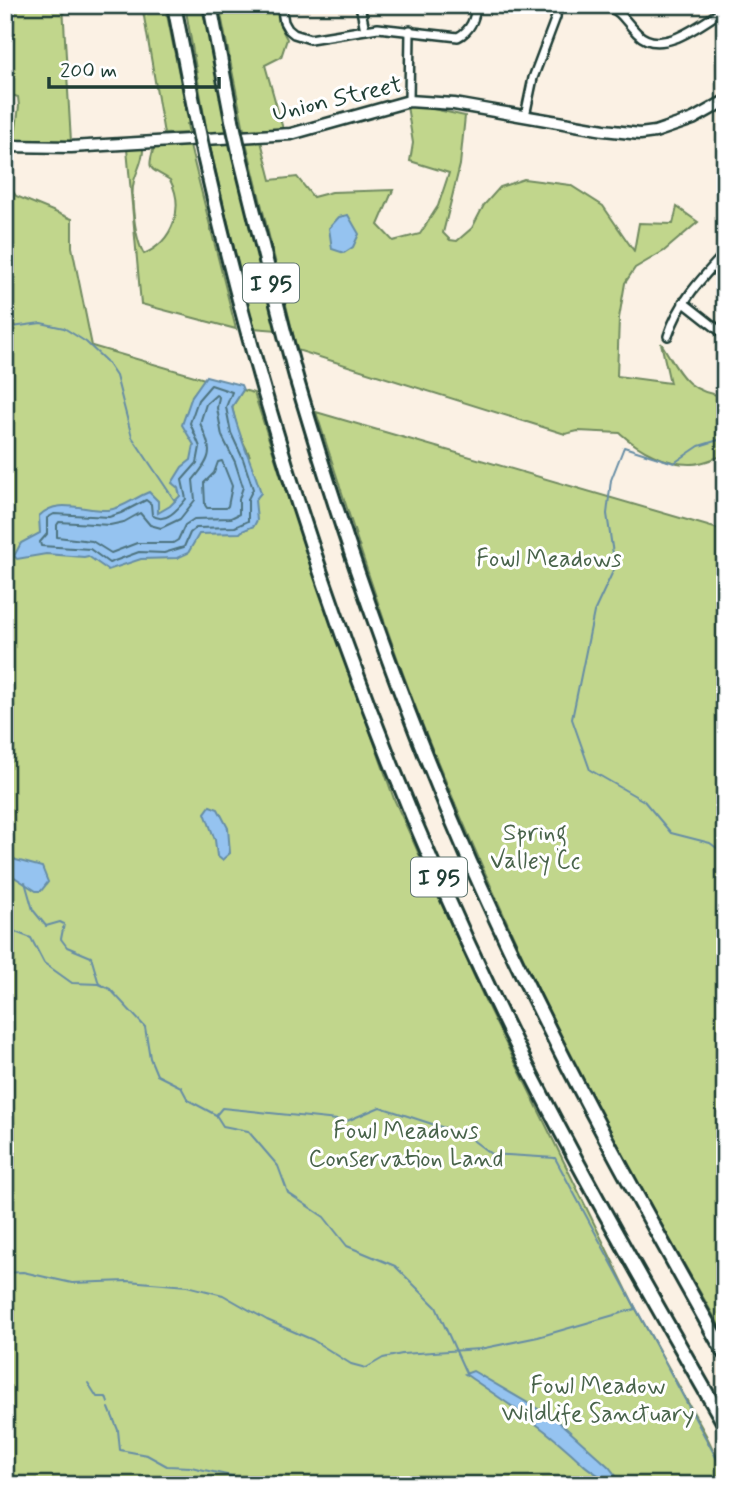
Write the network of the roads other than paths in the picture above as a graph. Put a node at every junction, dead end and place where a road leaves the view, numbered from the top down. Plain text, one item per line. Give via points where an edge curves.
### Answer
1 (174, 5) edge
2 (210, 5) edge
3 (281, 5) edge
4 (360, 5) edge
5 (476, 5) edge
6 (558, 5) edge
7 (588, 5) edge
8 (724, 7) edge
9 (365, 30) junction
10 (410, 30) junction
11 (409, 101) junction
12 (725, 101) edge
13 (525, 116) junction
14 (5, 146) edge
15 (725, 253) edge
16 (683, 302) junction
17 (725, 335) edge
18 (668, 336) dead end
19 (725, 1354) edge
20 (725, 1425) edge

1 - 20 highway, I 95, bridge via 239,301 285,463 339,626 400,784 462,930 541,1093
2 - 19 highway, I 95, bridge via 278,311 322,464 376,624 482,889 550,1033
3 - 9 street via 288,29 301,37
4 - 9 street
5 - 10 street via 474,21 458,37
6 - 13 street
7 - 8 street via 616,9 639,35 653,42 677,36
9 - 10 street
10 - 11 street
11 - 13 main road, Union Street
11 - 14 main road, Union Street via 291,134 75,147
12 - 13 main road, Union Street via 693,119 640,134
15 - 16 street
16 - 17 street
16 - 18 street

